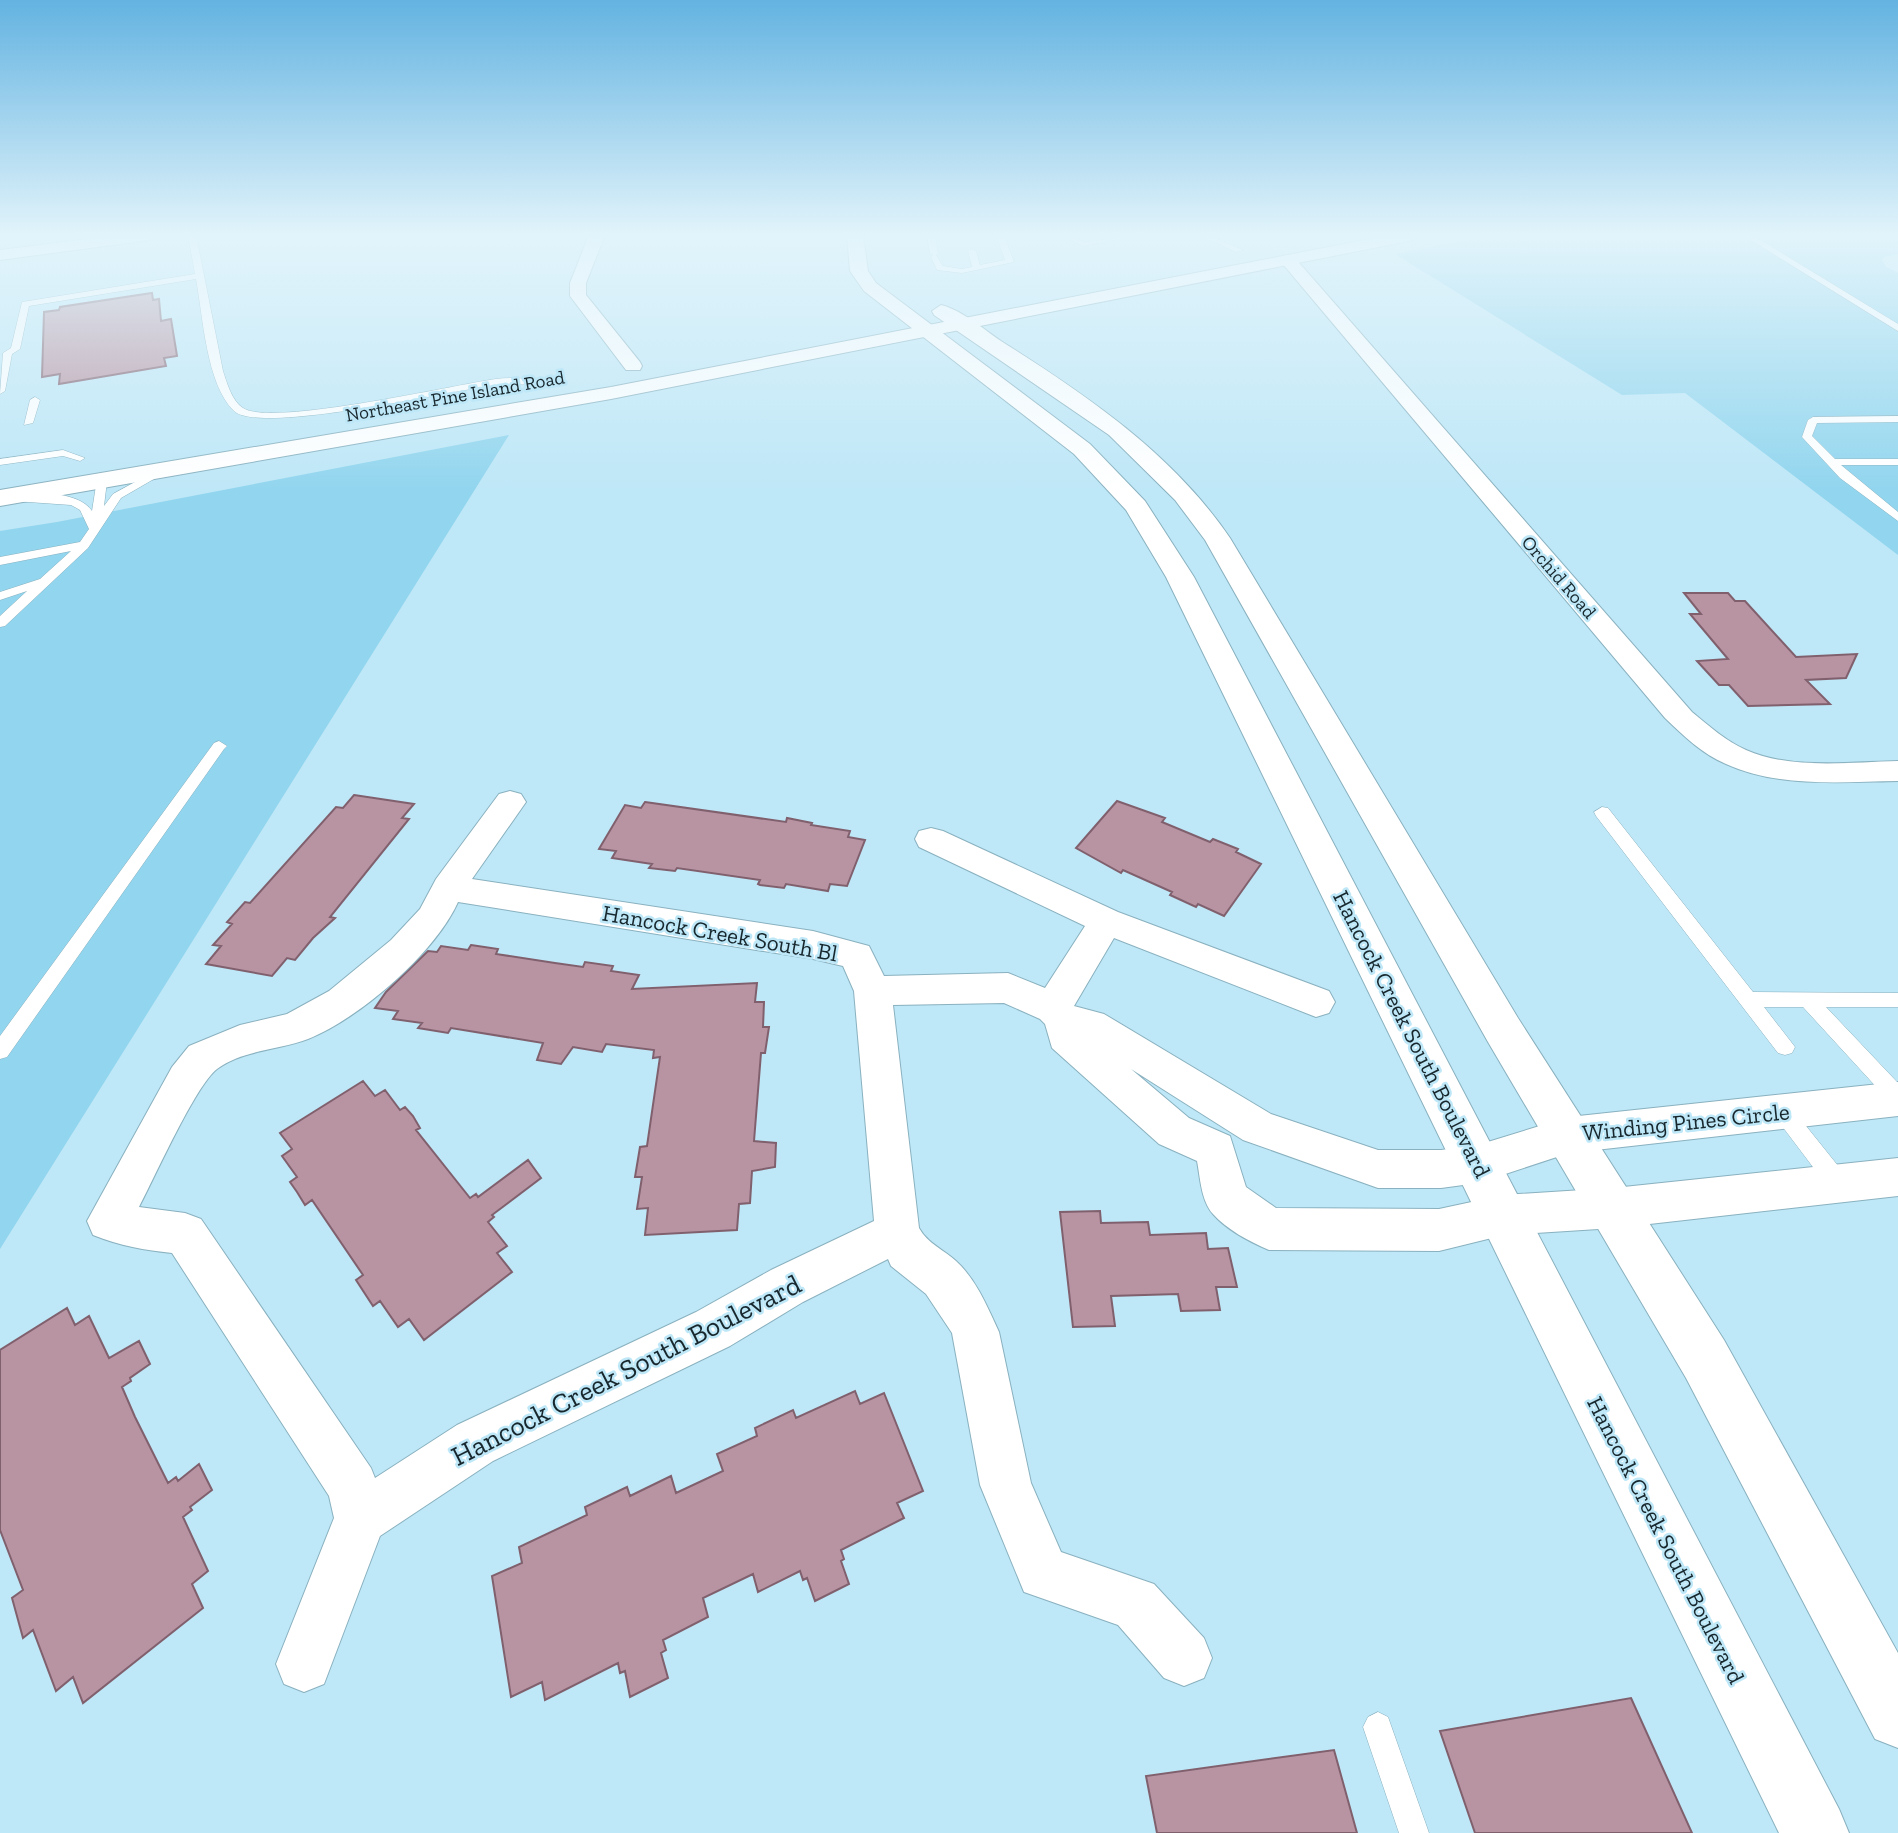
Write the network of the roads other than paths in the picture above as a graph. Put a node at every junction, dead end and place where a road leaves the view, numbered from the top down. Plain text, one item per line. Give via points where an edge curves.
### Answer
1 (21, 321) edge
2 (208, 321) edge
3 (597, 321) edge
4 (897, 321) edge
5 (913, 321) edge
6 (937, 321) edge
7 (939, 321) edge
8 (1340, 321) edge
9 (831, 329) dead end
10 (659, 361) dead end
11 (633, 366) junction
12 (606, 370) dead end
13 (546, 381) junction
14 (0, 391) edge
15 (35, 400) dead end
16 (1898, 419) edge
17 (28, 423) dead end
18 (242, 432) dead end
19 (107, 454) dead end
20 (80, 458) junction
21 (0, 462) edge
22 (1832, 462) junction
23 (1898, 462) edge
24 (0, 471) edge
25 (164, 471) junction
26 (101, 481) junction
27 (2, 498) edge
28 (1898, 507) edge
29 (1885, 508) junction
30 (1898, 518) edge
31 (96, 529) junction
32 (84, 545) junction
33 (0, 561) edge
34 (45, 581) junction
35 (0, 596) edge
36 (0, 623) edge
37 (219, 746) dead end
38 (1898, 771) edge
39 (510, 802) dead end
40 (1602, 811) dead end
41 (931, 839) dead end
42 (447, 888) junction
43 (1106, 921) junction
44 (873, 990) junction
45 (1748, 999) junction
46 (1807, 999) junction
47 (1898, 1000) edge
48 (1316, 1002) dead end
49 (1058, 1013) junction
50 (1785, 1047) dead end
51 (0, 1051) edge
52 (1891, 1103) edge
53 (1783, 1112) junction
54 (1223, 1130) junction
55 (1569, 1135) junction
56 (1478, 1164) junction
57 (1898, 1177) edge
58 (1839, 1184) junction
59 (1614, 1208) junction
60 (1504, 1215) junction
61 (897, 1232) junction
62 (360, 1518) junction
63 (1184, 1658) dead end
64 (304, 1664) dead end
65 (1898, 1716) edge
66 (1378, 1727) dead end
67 (1414, 1833) edge
68 (1815, 1833) edge

1 - 14 lane
2 - 13 lane via 224,389 239,410 257,415 297,415 500,381
3 - 11 street
4 - 9 main road, Northeast Pine Island Road
5 - 25 main road, Northeast Pine Island Road via 584,398
6 - 56 main road, Hancock Creek South Boulevard via 1082,449 1136,506 1180,577
7 - 55 main road via 1117,430 1184,495 1217,538 1503,1030
8 - 38 street, Orchid Road via 1675,712 1699,734 1738,758 1782,769
10 - 11 main road
11 - 12 main road
13 - 18 main road, Northeast Pine Island Road
13 - 26 main road via 457,406 148,459
15 - 17 lane
16 - 22 lane via 1814,420 1807,437
19 - 20 main road
20 - 21 lane via 63,453
20 - 24 main road
22 - 23 lane
22 - 29 lane
25 - 26 main road, Northeast Pine Island Road
25 - 31 lane via 117,496
26 - 27 main road, Northeast Pine Island Road
26 - 31 lane
27 - 31 lane via 81,505
28 - 29 lane
29 - 30 lane
31 - 32 lane
32 - 33 lane
32 - 34 lane
34 - 35 lane
34 - 36 lane
37 - 51 lane
39 - 42 street
40 - 45 lane
41 - 43 street
42 - 44 street, Hancock Creek South Bl via 813,945 856,956
42 - 62 street via 433,916 404,950 342,1002 296,1027 240,1041 203,1058 186,1079 109,1221 185,1234 353,1486
43 - 48 street
43 - 49 street
44 - 49 street via 1007,988
44 - 61 street
45 - 46 lane
45 - 50 lane
46 - 47 lane
46 - 52 lane
49 - 54 street via 1066,1037 1131,1070 1174,1131
52 - 53 street, Winding Pines Circle
53 - 55 street, Winding Pines Circle
53 - 58 lane
54 - 56 street via 1258,1127 1378,1169
54 - 60 street via 1227,1199 1269,1230 1439,1230
55 - 56 street, Winding Pines Circle
55 - 59 main road
56 - 60 main road, Hancock Creek South Boulevard
57 - 58 street
58 - 59 street
59 - 60 street
59 - 65 main road via 1704,1359
60 - 68 main road, Hancock Creek South Boulevard
61 - 62 street, Hancock Creek South Boulevard via 787,1286 713,1329 475,1443
61 - 63 street via 906,1251 942,1278 975,1332 1006,1485 1042,1573 1135,1603
62 - 64 street
66 - 67 lane

